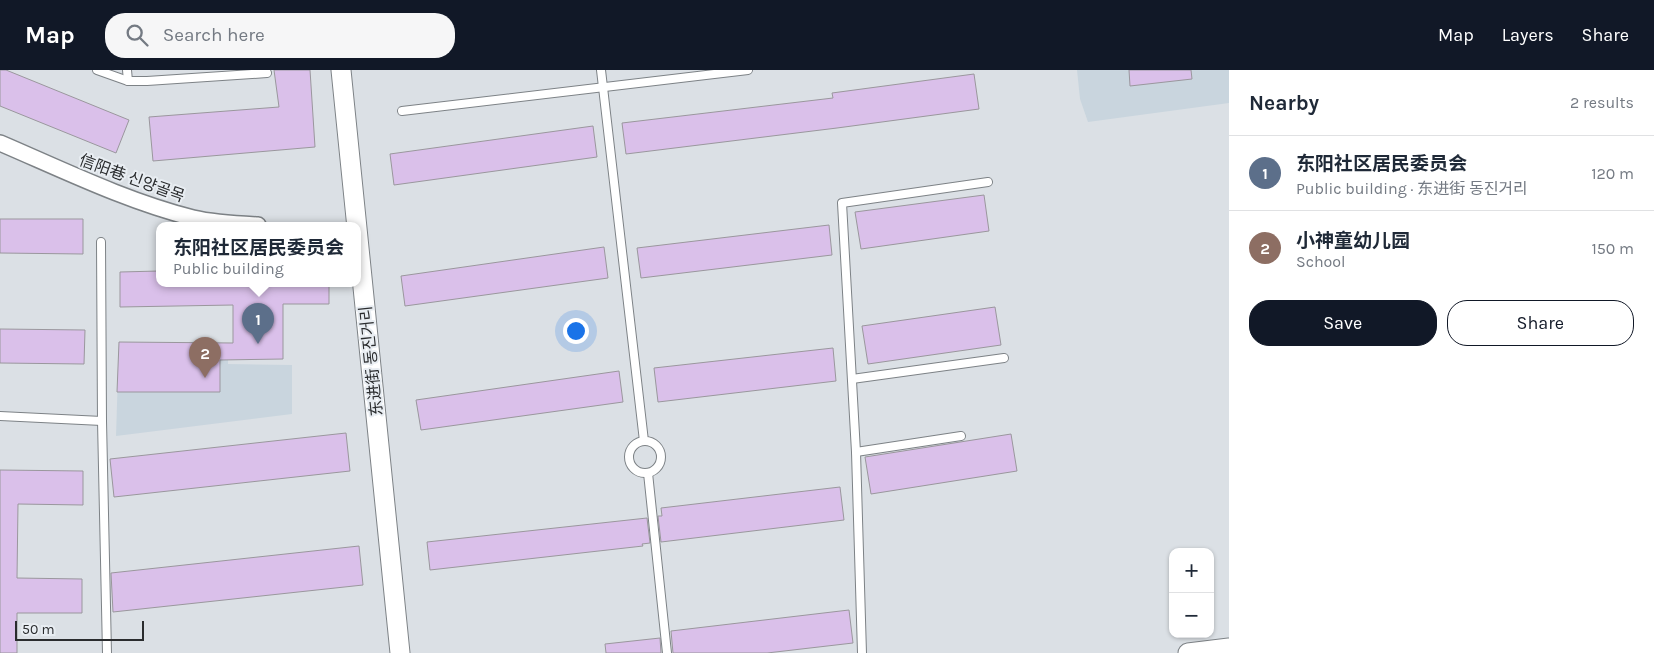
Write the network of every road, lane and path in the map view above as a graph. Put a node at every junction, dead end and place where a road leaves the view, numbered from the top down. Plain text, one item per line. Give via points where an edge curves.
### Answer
1 (97, 70) edge
2 (127, 70) edge
3 (341, 70) edge
4 (601, 70) edge
5 (748, 70) edge
6 (267, 73) dead end
7 (128, 81) junction
8 (603, 87) junction
9 (402, 111) dead end
10 (0, 143) edge
11 (988, 182) dead end
12 (220, 222) edge
13 (356, 222) edge
14 (101, 242) dead end
15 (361, 268) edge
16 (1004, 358) dead end
17 (852, 379) junction
18 (0, 416) edge
19 (102, 421) junction
20 (961, 436) dead end
21 (644, 441) junction
22 (856, 452) junction
23 (648, 473) junction
24 (1229, 648) edge
25 (107, 653) edge
26 (400, 653) edge
27 (667, 653) edge
28 (862, 653) edge
29 (1188, 653) edge

1 - 7 lane
2 - 7 lane
3 - 13 street, 东进街 동진거리
4 - 8 lane
5 - 8 lane
6 - 7 lane
8 - 9 lane
8 - 21 lane
10 - 12 street, 信阳巷 신양골목 via 144,204
11 - 17 lane via 842,203
14 - 19 lane
15 - 26 street, 东进街 동진거리
16 - 17 lane
17 - 22 lane
18 - 19 lane
19 - 25 lane
20 - 22 lane
21 - 23 lane via 658,447 661,457 657,467
21 - 23 lane via 634,445 629,459 638,472
22 - 28 lane
23 - 27 lane
24 - 29 street

